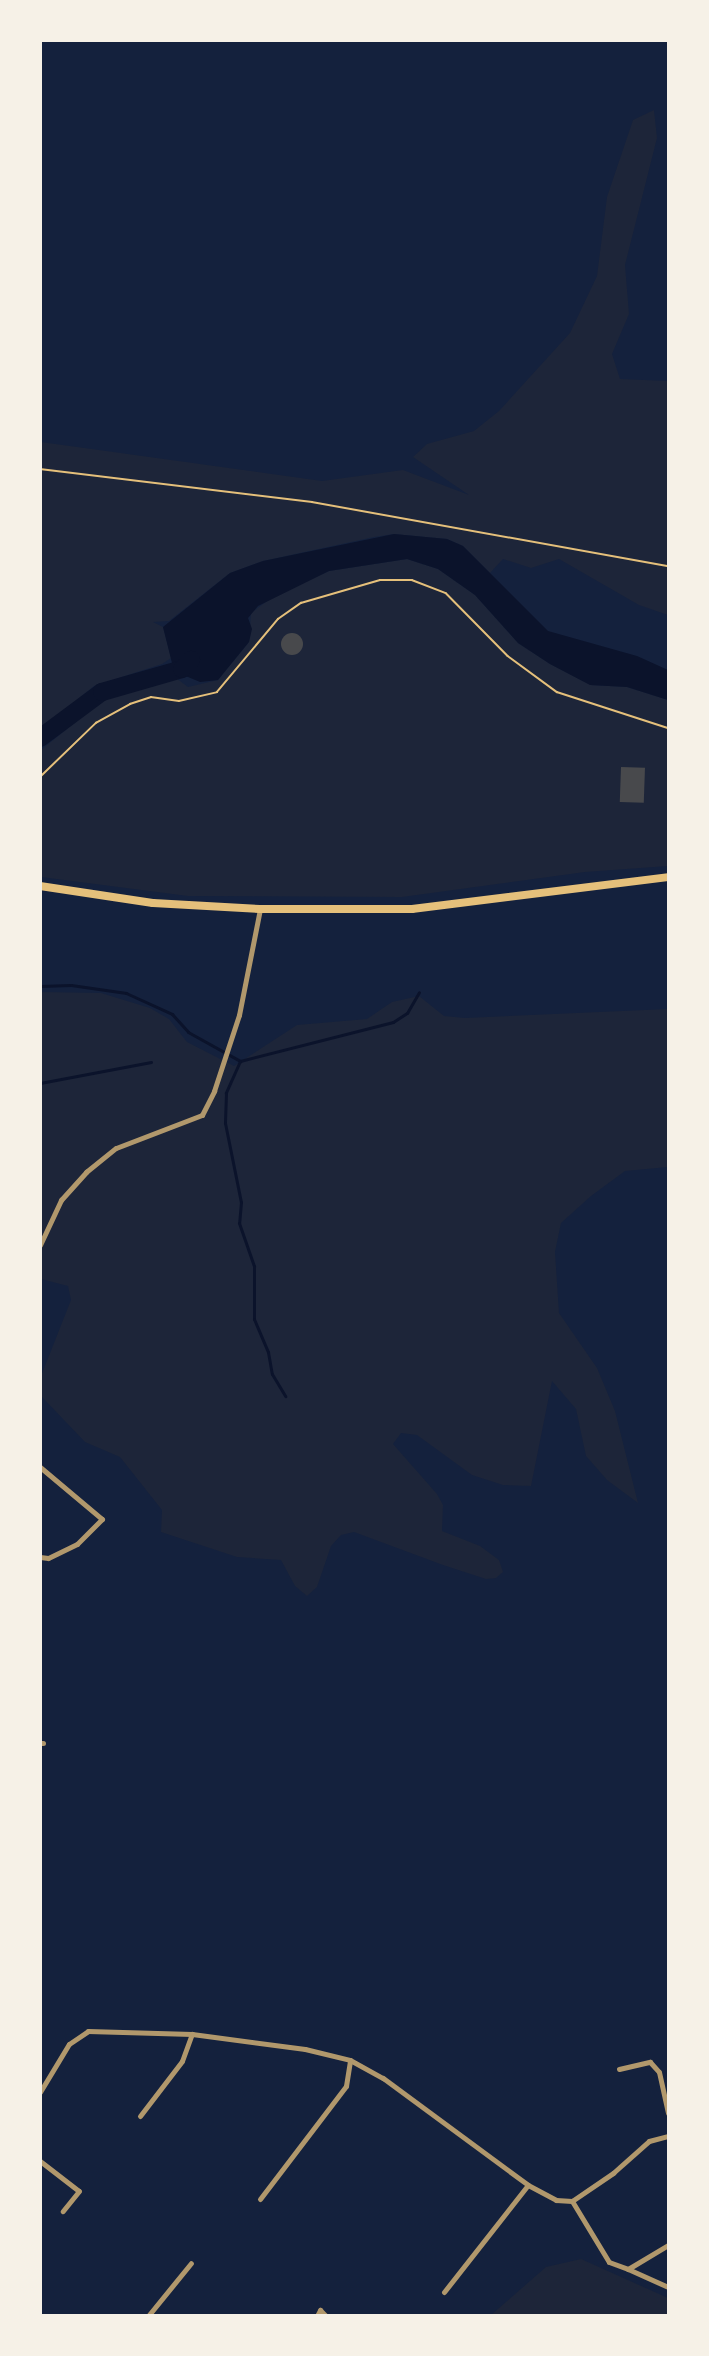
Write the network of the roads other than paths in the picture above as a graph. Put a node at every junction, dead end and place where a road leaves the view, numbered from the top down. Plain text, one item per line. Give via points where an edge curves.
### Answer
1 (669, 877) edge
2 (40, 886) edge
3 (260, 909) junction
4 (40, 1245) edge
5 (40, 1467) edge
6 (40, 1557) edge
7 (192, 2034) junction
8 (350, 2060) junction
9 (619, 2069) dead end
10 (40, 2092) edge
11 (669, 2113) edge
12 (140, 2116) dead end
13 (669, 2136) edge
14 (40, 2161) edge
15 (528, 2185) junction
16 (260, 2199) dead end
17 (572, 2201) junction
18 (63, 2211) dead end
19 (669, 2245) edge
20 (191, 2264) dead end
21 (628, 2269) junction
22 (669, 2287) edge
23 (444, 2292) dead end
24 (148, 2316) edge
25 (317, 2316) edge
26 (326, 2316) edge

1 - 3 main road via 412,909
2 - 3 main road via 153,903
3 - 4 street via 255,949 231,1038 202,1115 116,1148 86,1172 61,1200
5 - 6 street via 102,1519 77,1544 48,1558
7 - 8 street via 305,2049
7 - 10 street via 88,2031 69,2044
7 - 12 street via 182,2061
8 - 15 street via 383,2078
8 - 16 street via 346,2086
9 - 11 street via 650,2061 658,2072
13 - 17 street via 649,2140 613,2173
14 - 18 street via 79,2191
15 - 17 street via 556,2200
15 - 23 street
17 - 21 street via 609,2262
19 - 21 street
20 - 24 street
21 - 22 street
25 - 26 street via 321,2310

